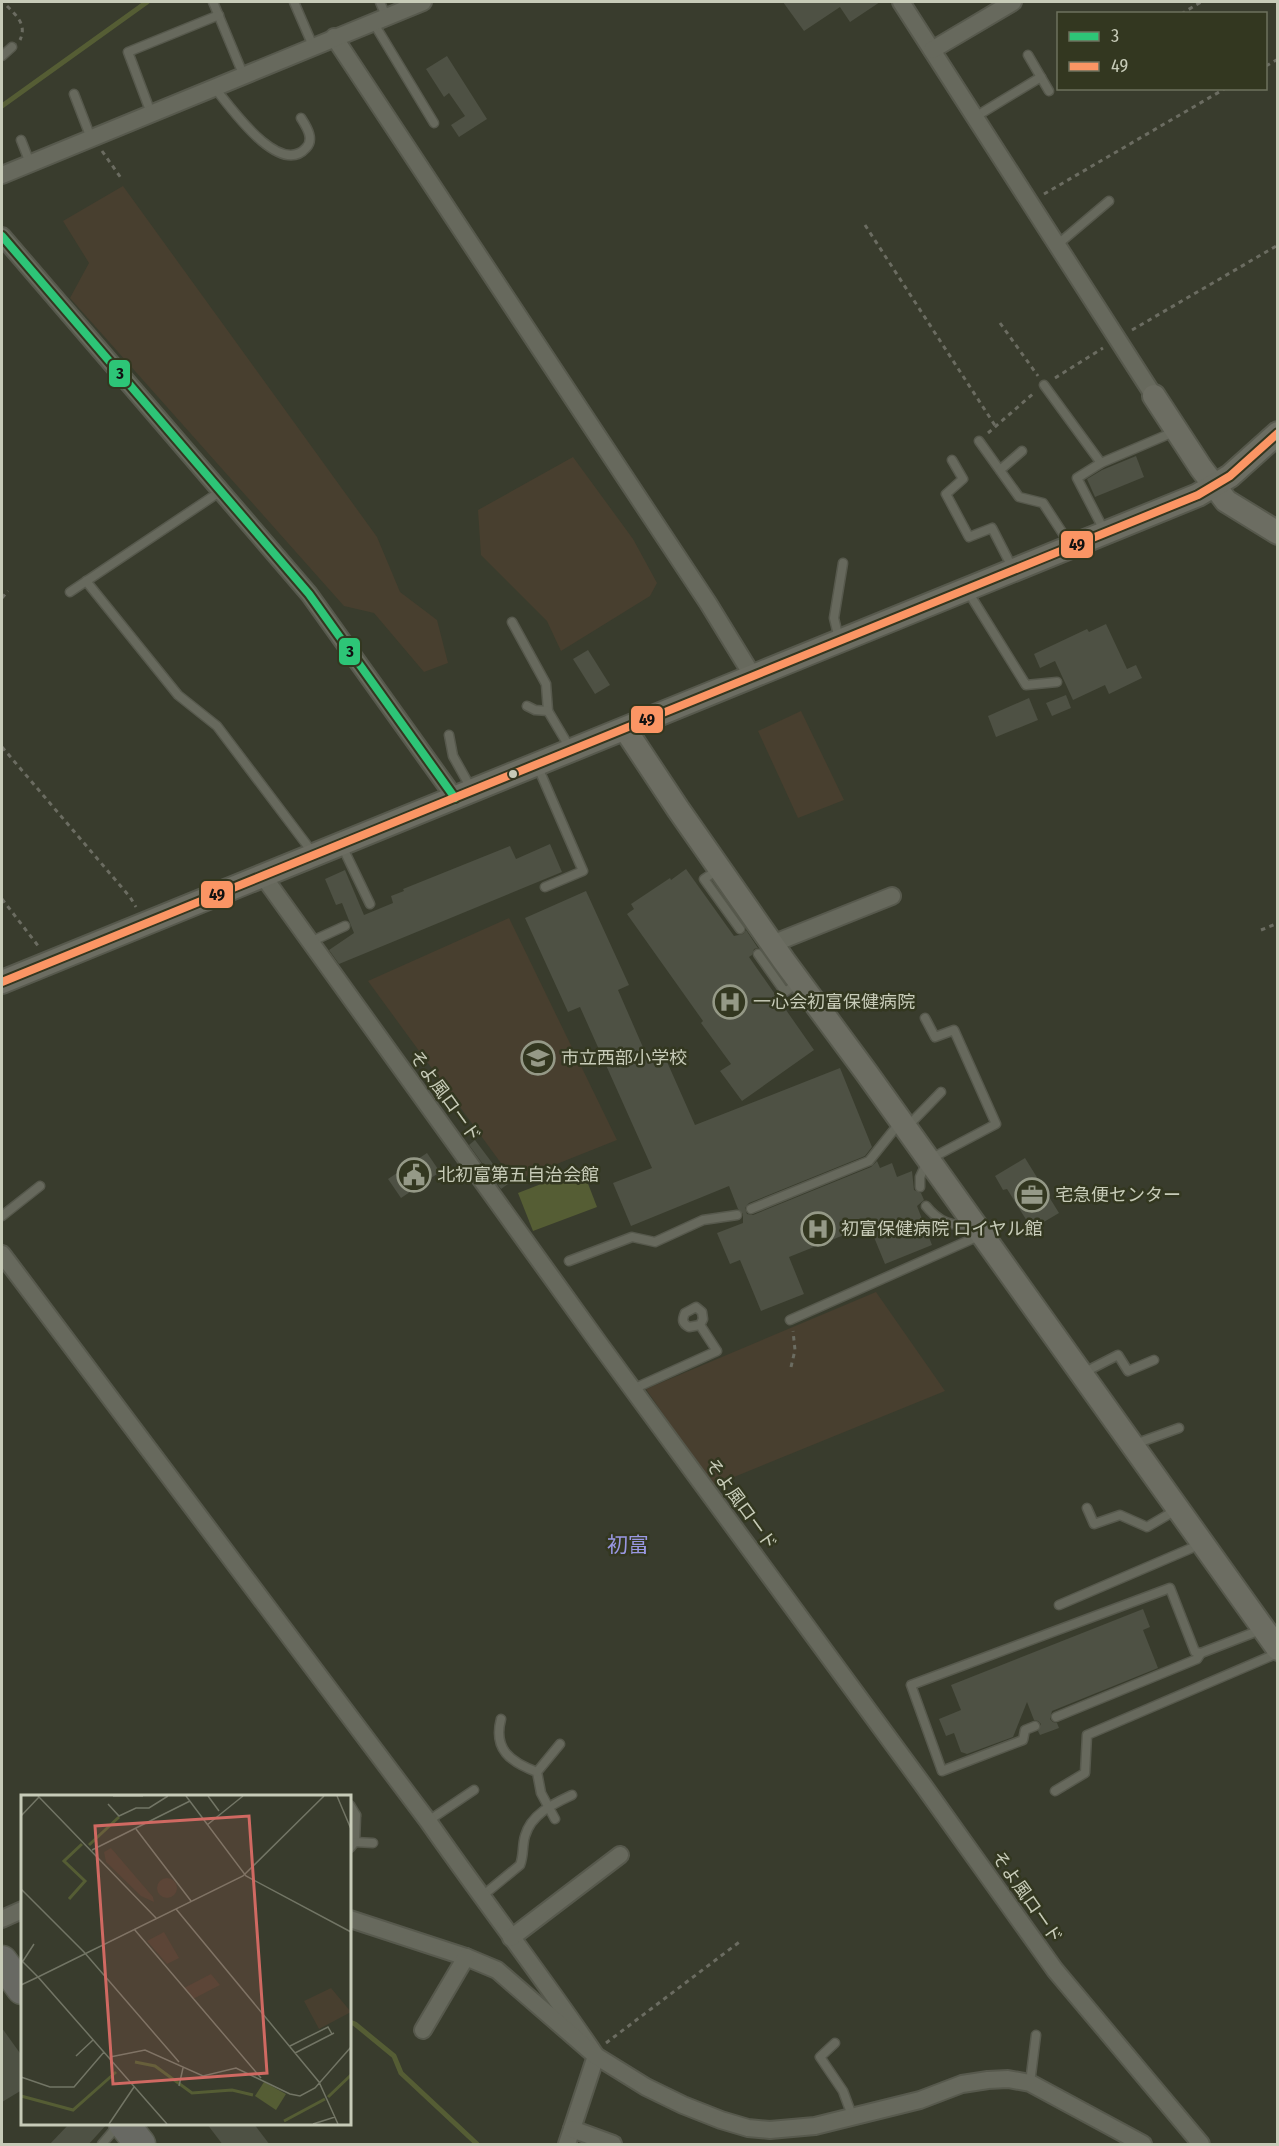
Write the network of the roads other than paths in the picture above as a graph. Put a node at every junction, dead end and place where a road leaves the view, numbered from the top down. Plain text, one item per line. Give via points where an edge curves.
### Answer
1 (213, 2) edge
2 (294, 2) edge
3 (423, 2) edge
4 (901, 2) edge
5 (1013, 2) edge
6 (379, 13) edge
7 (219, 15) junction
8 (334, 37) junction
9 (313, 46) junction
10 (12, 47) road end
11 (932, 50) junction
12 (1028, 55) dead end
13 (2, 56) edge
14 (243, 74) junction
15 (1041, 77) junction
16 (214, 86) junction
17 (1049, 91) dead end
18 (74, 94) dead end
19 (151, 112) junction
20 (975, 117) junction
21 (301, 118) dead end
22 (434, 123) dead end
23 (92, 137) junction
24 (21, 140) dead end
25 (30, 163) junction
26 (2, 175) edge
27 (1109, 201) dead end
28 (2, 236) edge
29 (1056, 245) junction
30 (1044, 385) road end
31 (1155, 396) joint
32 (1177, 430) junction
33 (1278, 433) edge
34 (979, 441) dead end
35 (1022, 451) dead end
36 (952, 460) dead end
37 (1101, 463) junction
38 (1000, 470) junction
39 (1214, 486) junction
40 (221, 491) junction
41 (1106, 532) junction
42 (1278, 533) edge
43 (1071, 546) junction
44 (843, 562) dead end
45 (1013, 570) junction
46 (86, 581) junction
47 (967, 590) junction
48 (70, 592) dead end
49 (512, 622) dead end
50 (840, 642) junction
51 (754, 678) junction
52 (1057, 682) dead end
53 (527, 705) dead end
54 (548, 711) junction
55 (625, 729) junction
56 (449, 735) dead end
57 (572, 751) junction
58 (537, 765) junction
59 (464, 794) junction
60 (342, 845) junction
61 (315, 855) junction
62 (719, 868) junction
63 (263, 876) junction
64 (545, 887) dead end
65 (891, 896) dead end
66 (370, 904) dead end
67 (345, 926) dead end
68 (740, 929) dead end
69 (310, 942) junction
70 (765, 949) junction
71 (2, 982) edge
72 (925, 1018) dead end
73 (941, 1092) dead end
74 (903, 1125) junction
75 (928, 1160) junction
76 (40, 1186) dead end
77 (920, 1187) dead end
78 (926, 1206) dead end
79 (751, 1209) dead end
80 (2, 1215) edge
81 (737, 1215) dead end
82 (977, 1229) junction
83 (2, 1254) edge
84 (569, 1261) dead end
85 (790, 1320) road end
86 (700, 1325) dead end
87 (1154, 1360) dead end
88 (1080, 1374) junction
89 (633, 1389) junction
90 (1179, 1428) dead end
91 (1132, 1445) junction
92 (1087, 1508) dead end
93 (1176, 1510) junction
94 (1201, 1544) junction
95 (1059, 1605) dead end
96 (1263, 1629) junction
97 (1278, 1651) edge
98 (1201, 1653) junction
99 (1056, 1717) dead end
100 (501, 1719) dead end
101 (1035, 1726) dead end
102 (560, 1744) dead end
103 (537, 1772) junction
104 (474, 1790) dead end
105 (1055, 1791) dead end
106 (572, 1795) dead end
107 (547, 1807) junction
108 (353, 1817) edge
109 (555, 1819) dead end
110 (428, 1821) junction
111 (373, 1843) dead end
112 (352, 1845) edge
113 (620, 1855) dead end
114 (481, 1897) junction
115 (21, 1910) edge
116 (351, 1918) edge
117 (2, 1919) edge
118 (511, 1938) junction
119 (466, 1957) junction
120 (2, 1961) edge
121 (21, 1988) edge
122 (423, 2030) dead end
123 (1036, 2035) dead end
124 (836, 2043) dead end
125 (596, 2056) junction
126 (1030, 2083) junction
127 (853, 2118) junction
128 (121, 2125) edge
129 (123, 2125) edge
130 (570, 2137) edge
131 (102, 2145) edge
132 (140, 2145) edge
133 (613, 2145) edge
134 (1143, 2145) edge
135 (1201, 2145) edge

1 - 7 lane
2 - 9 lane
3 - 6 street
4 - 11 street
5 - 11 street
6 - 8 street
6 - 22 lane
7 - 14 lane
7 - 19 lane via 128,52
8 - 9 street
8 - 51 street
9 - 14 street
10 - 13 lane
11 - 20 street
12 - 15 lane
14 - 16 street
15 - 17 lane
15 - 20 lane
16 - 19 street
16 - 21 lane via 255,136 278,153 299,153 307,147 309,134
18 - 23 lane
19 - 23 street
20 - 29 street
23 - 25 street
24 - 25 lane
25 - 26 street
27 - 29 lane
28 - 40 street
29 - 31 street
30 - 37 lane
31 - 32 street
32 - 37 lane
32 - 39 street
33 - 39 street
34 - 38 lane
35 - 38 lane
36 - 45 lane via 963,479 946,494 969,537 992,528
37 - 41 lane via 1077,478
38 - 43 lane via 1019,497 1043,503
39 - 41 street
39 - 42 street via 1226,501
40 - 46 lane
40 - 59 street via 309,594
41 - 43 street
43 - 45 street
44 - 50 lane via 834,618
45 - 47 street
46 - 48 lane
46 - 61 lane via 178,694 217,726
47 - 50 street
47 - 52 lane via 1026,686
49 - 54 lane via 546,684
50 - 51 street
51 - 55 street
53 - 54 lane
54 - 57 lane
55 - 57 street
55 - 62 street
56 - 59 lane
57 - 58 street
58 - 59 street
58 - 64 lane via 583,872
59 - 60 street
60 - 61 street
60 - 66 lane
61 - 63 street
62 - 68 lane via 705,879
62 - 70 street
63 - 69 street, そよ風ロード
63 - 71 street
65 - 70 street
67 - 69 lane
69 - 89 street, そよ風ロード via 442,1117
70 - 74 street via 800,981
72 - 75 lane via 935,1037 954,1030 996,1124
73 - 74 lane
74 - 75 street
74 - 79 lane via 869,1161
75 - 77 lane
75 - 82 street
76 - 80 lane
78 - 82 lane via 946,1223
81 - 84 lane via 703,1220 655,1242 632,1237
82 - 85 lane
82 - 88 street
83 - 110 street
86 - 89 lane via 717,1351
87 - 88 lane via 1128,1371 1118,1355
88 - 91 street
89 - 135 street, そよ風ロード via 1055,1970
90 - 91 lane
91 - 93 street
92 - 93 lane via 1095,1524 1120,1515 1147,1527
93 - 94 street
94 - 95 lane
94 - 96 street
96 - 97 street
96 - 98 lane
97 - 105 lane via 1087,1736 1084,1773
98 - 99 lane via 1197,1659
98 - 101 lane via 1195,1652 1170,1588 911,1685 942,1770 1023,1740 1025,1730
100 - 103 lane via 498,1741 505,1752
102 - 103 lane
103 - 107 lane
104 - 110 lane
106 - 107 lane
107 - 109 lane
107 - 114 lane via 525,1834 520,1865
108 - 112 lane
110 - 114 street
111 - 112 lane
113 - 118 street
114 - 118 street
115 - 117 street
116 - 119 street
118 - 125 street
119 - 122 street
119 - 125 street via 497,1970
120 - 121 highway
123 - 126 lane
124 - 127 lane via 820,2057 843,2091
125 - 127 street via 683,2105 748,2128 815,2126
125 - 130 street
126 - 127 street via 1008,2079 962,2084
126 - 134 street
128 - 131 lane
129 - 132 highway
130 - 133 street

